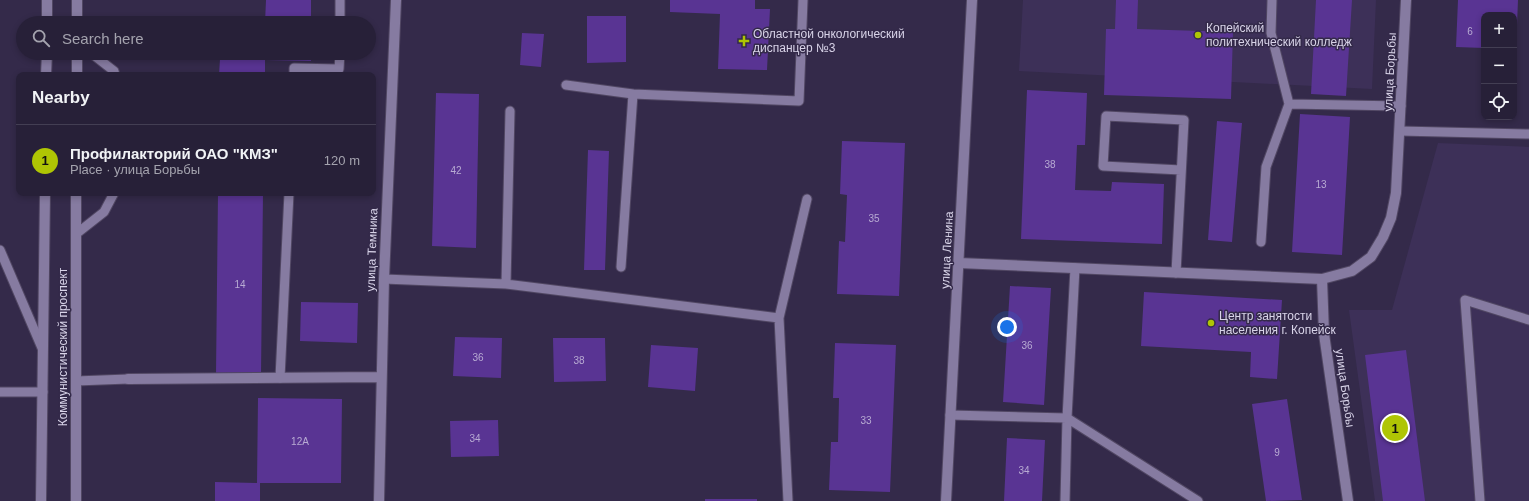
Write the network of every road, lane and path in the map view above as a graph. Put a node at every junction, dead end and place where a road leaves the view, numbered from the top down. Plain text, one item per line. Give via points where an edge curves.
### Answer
1 (47, 0) edge
2 (77, 0) edge
3 (340, 0) edge
4 (396, 0) edge
5 (803, 0) edge
6 (972, 0) edge
7 (1272, 0) edge
8 (1406, 0) edge
9 (47, 16) edge
10 (77, 16) edge
11 (340, 16) edge
12 (47, 60) edge
13 (77, 60) edge
14 (100, 60) edge
15 (340, 60) edge
16 (46, 72) edge
17 (76, 72) edge
18 (114, 72) edge
19 (294, 72) edge
20 (566, 85) dead end
21 (633, 94) junction
22 (1289, 104) junction
23 (1401, 106) junction
24 (510, 111) dead end
25 (1400, 131) junction
26 (1529, 134) edge
27 (1181, 170) junction
28 (45, 196) edge
29 (76, 196) edge
30 (112, 196) edge
31 (288, 196) edge
32 (807, 200) dead end
33 (76, 234) junction
34 (1261, 242) dead end
35 (0, 250) edge
36 (959, 263) junction
37 (621, 267) dead end
38 (1075, 268) junction
39 (1176, 273) junction
40 (384, 279) junction
41 (1322, 279) junction
42 (506, 284) junction
43 (779, 318) junction
44 (1529, 320) edge
45 (43, 348) junction
46 (381, 377) junction
47 (280, 378) junction
48 (128, 380) joint
49 (76, 381) junction
50 (0, 392) edge
51 (43, 392) junction
52 (950, 415) junction
53 (1067, 418) junction
54 (41, 501) edge
55 (76, 501) edge
56 (379, 501) edge
57 (788, 501) edge
58 (946, 501) edge
59 (1065, 501) edge
60 (1198, 501) edge
61 (1348, 501) edge
62 (1480, 501) edge

1 - 9 street
2 - 10 street
3 - 11 lane
4 - 40 street, улица Темника
5 - 21 lane via 798,101
6 - 36 street, улица Ленина
7 - 22 lane via 1271,33
8 - 23 street, улица Борьбы
12 - 16 street
13 - 17 street
14 - 18 lane
15 - 19 lane via 340,69 294,68
20 - 21 lane
21 - 37 lane
22 - 23 lane
22 - 34 lane via 1266,167
23 - 25 street, улица Борьбы
24 - 42 lane
25 - 26 lane
25 - 41 street, улица Борьбы via 1396,193 1391,218 1383,238 1371,256 1352,271
27 - 27 lane via 1184,120 1106,116 1103,166
27 - 39 lane
28 - 45 street
29 - 33 street, Коммунистический проспект
30 - 33 lane via 104,212
31 - 47 lane
32 - 43 lane
33 - 49 street, Коммунистический проспект
35 - 45 lane
36 - 38 street, улица Борьбы
36 - 52 street, улица Ленина
38 - 39 street, улица Борьбы
38 - 53 lane
39 - 41 street, улица Борьбы
40 - 42 lane
40 - 46 street, улица Темника
41 - 61 street, улица Борьбы via 1324,334
42 - 43 lane
43 - 57 lane
44 - 62 lane via 1465,300
45 - 51 street
46 - 47 street
46 - 56 street, улица Темника
47 - 48 street
48 - 49 lane
49 - 55 street, Коммунистический проспект
50 - 51 lane
51 - 54 street
52 - 53 lane
52 - 58 street, улица Ленина
53 - 59 lane
53 - 60 lane

